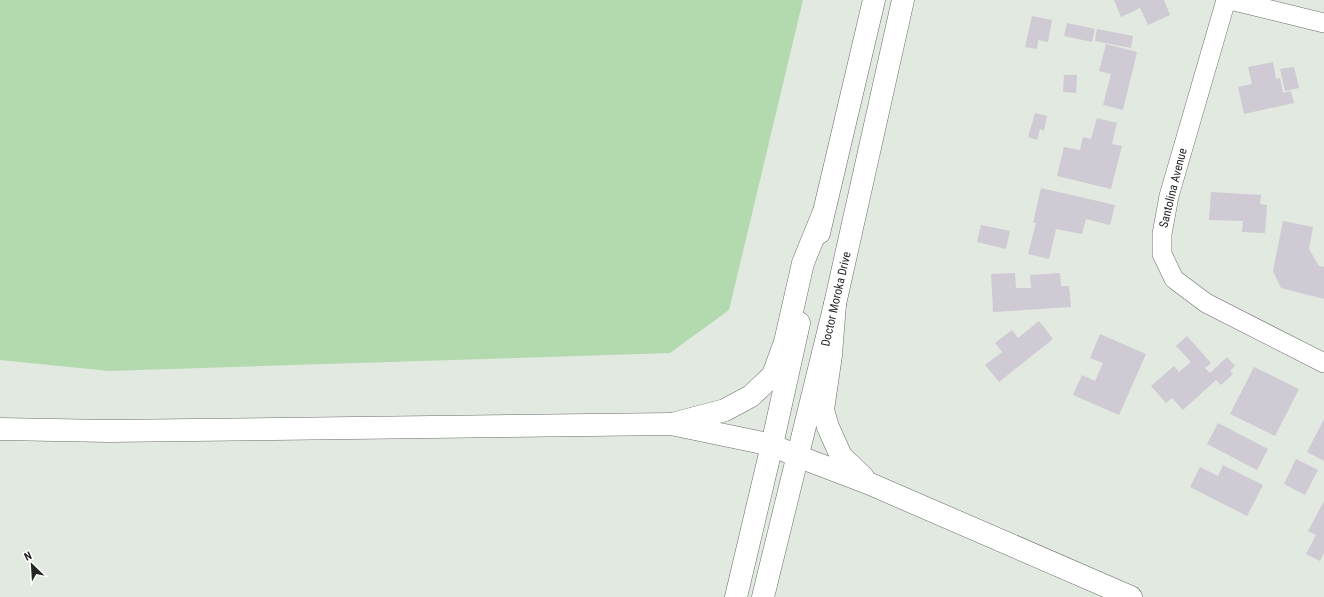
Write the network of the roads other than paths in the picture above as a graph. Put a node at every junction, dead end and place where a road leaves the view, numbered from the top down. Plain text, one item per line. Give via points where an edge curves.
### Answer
1 (874, 0) edge
2 (903, 0) edge
3 (1226, 0) edge
4 (1230, 0) edge
5 (1324, 23) edge
6 (823, 214) junction
7 (835, 304) junction
8 (1324, 363) edge
9 (671, 424) junction
10 (0, 428) edge
11 (772, 445) junction
12 (797, 456) junction
13 (868, 483) junction
14 (736, 597) edge
15 (763, 597) edge
16 (1131, 597) edge

1 - 6 main road
2 - 7 main road, Doctor Moroka Drive
3 - 8 street, Santolina Avenue via 1169,196 1162,234 1162,254 1174,279 1206,303
4 - 5 street
6 - 9 main road via 803,263 785,342 773,376 751,396 725,410
6 - 11 main road
7 - 12 main road, Doctor Moroka Drive
7 - 13 main road via 823,410 841,456
9 - 10 main road via 109,431
9 - 11 main road
11 - 12 main road
11 - 14 main road
12 - 13 main road
12 - 15 main road, Doctor Moroka Drive
13 - 16 main road

